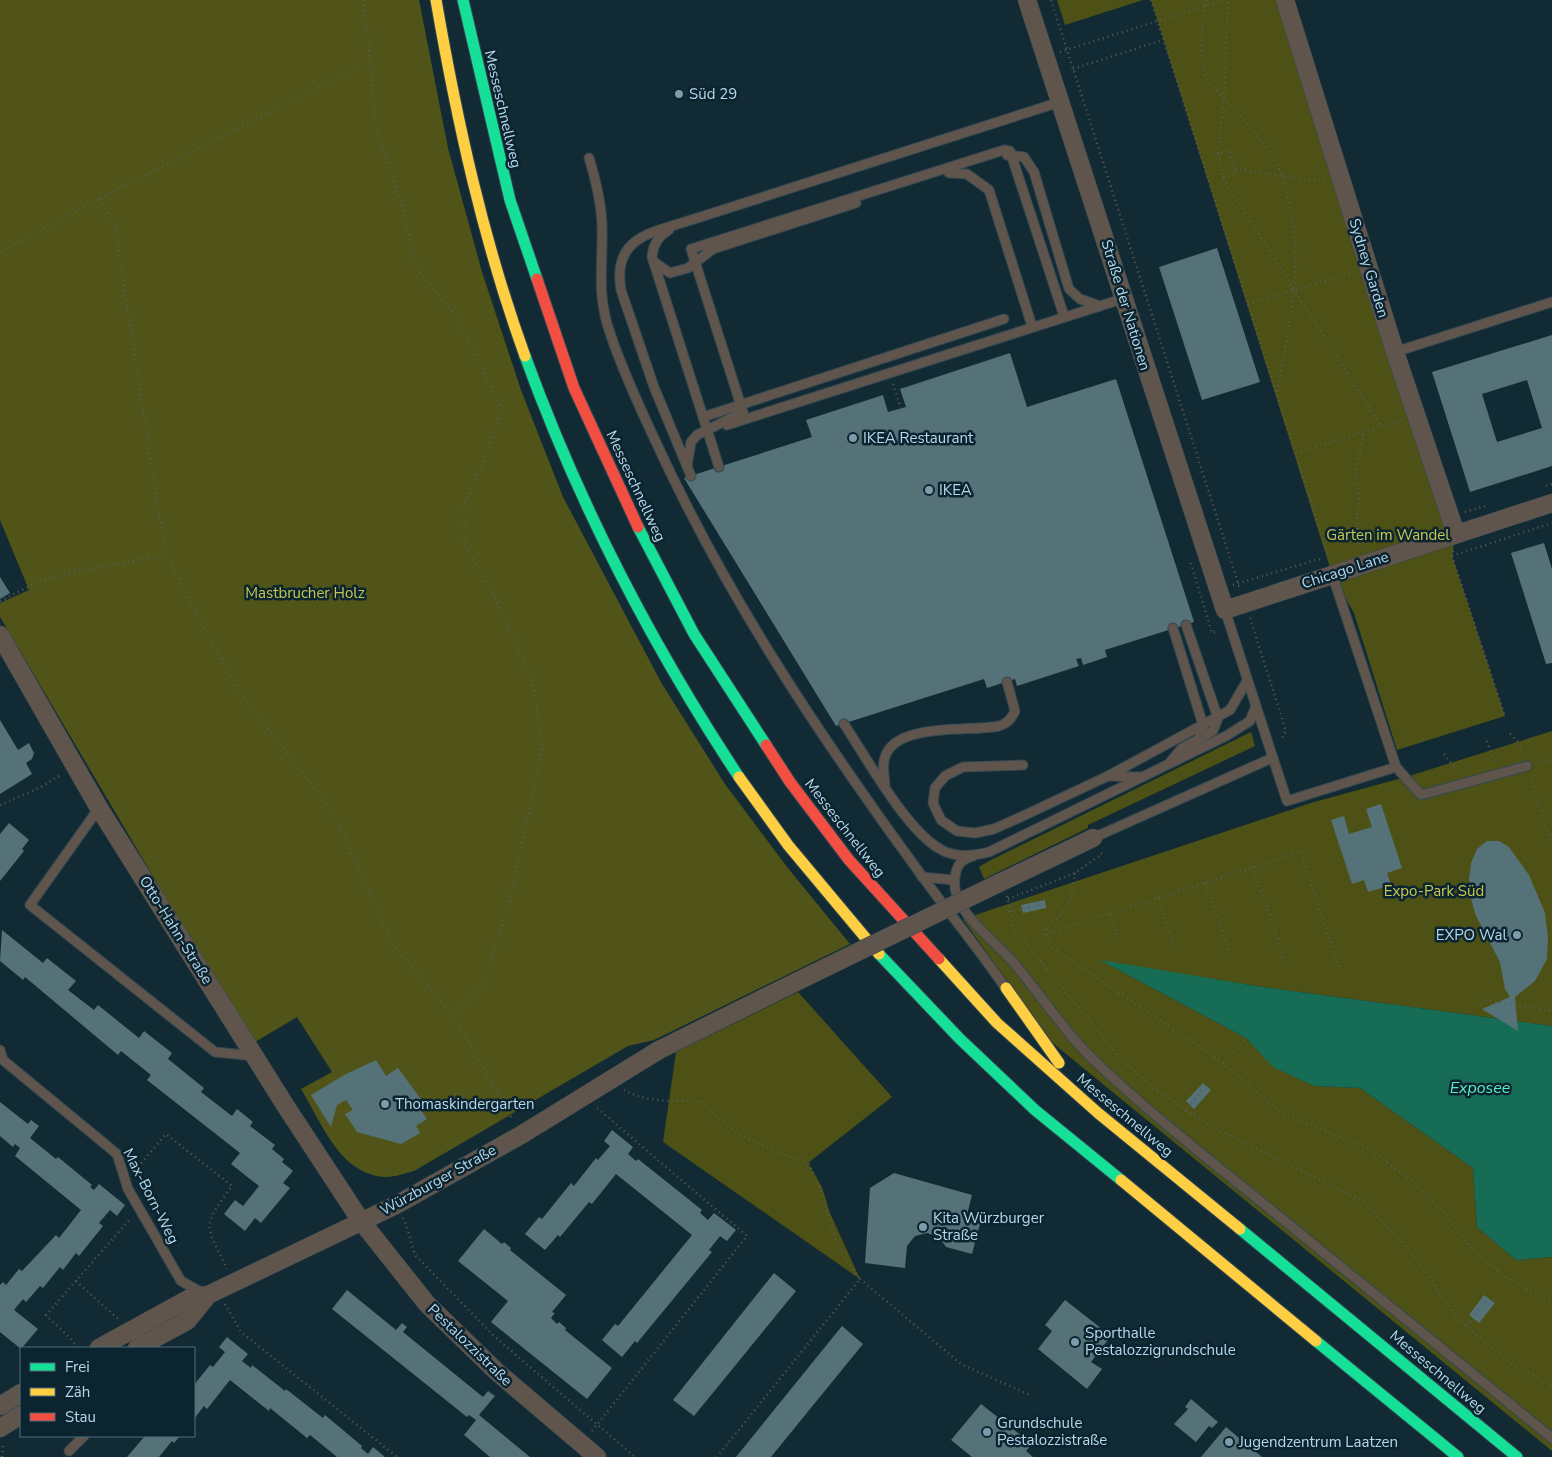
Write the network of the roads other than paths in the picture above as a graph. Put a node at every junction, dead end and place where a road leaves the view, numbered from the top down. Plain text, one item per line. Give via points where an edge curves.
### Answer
1 (436, 0) edge
2 (463, 0) edge
3 (1027, 0) edge
4 (1285, 0) edge
5 (1060, 102) junction
6 (589, 158) dead end
7 (949, 173) junction
8 (691, 220) junction
9 (654, 262) junction
10 (1125, 298) junction
11 (1552, 302) edge
12 (1100, 306) junction
13 (1064, 316) junction
14 (1004, 319) dead end
15 (1032, 326) junction
16 (1395, 352) junction
17 (703, 417) junction
18 (708, 431) junction
19 (687, 466) junction
20 (719, 467) dead end
21 (691, 476) dead end
22 (1552, 503) edge
23 (1456, 534) junction
24 (1332, 574) junction
25 (1225, 610) junction
26 (1186, 625) dead end
27 (1173, 628) dead end
28 (0, 635) edge
29 (1247, 681) junction
30 (1007, 682) dead end
31 (1256, 706) junction
32 (1218, 718) junction
33 (844, 724) dead end
34 (1204, 725) junction
35 (1199, 739) junction
36 (1272, 758) junction
37 (1023, 765) dead end
38 (1167, 765) junction
39 (1527, 766) road end
40 (1396, 768) junction
41 (1108, 776) junction
42 (1143, 777) junction
43 (885, 786) junction
44 (99, 808) junction
45 (1093, 838) joint
46 (973, 856) junction
47 (922, 877) junction
48 (954, 880) junction
49 (1006, 988) joint
50 (0, 1050) edge
51 (255, 1056) junction
52 (1098, 1113) junction
53 (361, 1221) junction
54 (208, 1295) junction
55 (101, 1347) edge
56 (140, 1347) edge
57 (20, 1394) edge
58 (0, 1406) edge
59 (20, 1416) edge
60 (0, 1428) edge
61 (83, 1437) edge
62 (1552, 1438) edge
63 (69, 1451) dead end
64 (595, 1456) edge
65 (1458, 1457) edge
66 (1517, 1457) edge

1 - 65 highway via 461,144 496,274 541,404 595,530 660,651 706,729 758,806 817,881 911,989 970,1050 1028,1103
2 - 52 highway, Messeschnellweg via 510,200 574,388 629,511 694,634 790,782 849,860 997,1023
3 - 5 street, Straße der Nationen
4 - 16 street, Sydney Garden
5 - 8 lane
5 - 10 street, Straße der Nationen
6 - 47 lane via 598,186 602,220 602,302 613,342 668,468 718,565 775,663
7 - 9 lane via 718,247 688,268 670,273
7 - 12 lane via 1005,155 1024,157 1034,172 1069,289 1080,300
7 - 15 lane via 967,174 989,190
8 - 9 lane via 662,234 653,247
8 - 19 lane via 642,236 630,244 621,258 618,274 654,387
9 - 17 lane
10 - 12 lane
10 - 25 street, Straße der Nationen
11 - 16 lane
12 - 13 lane
13 - 15 lane
13 - 19 lane via 1010,151 1004,150 691,249 743,412 697,434 691,442
14 - 17 lane
15 - 18 lane
16 - 23 street, Sydney Garden
17 - 18 lane
18 - 20 lane
19 - 21 lane
22 - 23 street, Chicago Lane
23 - 24 street, Chicago Lane
24 - 25 street, Chicago Lane
24 - 40 lane
25 - 29 lane
26 - 32 lane
27 - 34 lane
28 - 44 street, Otto-Hahn-Straße
29 - 31 lane
29 - 32 lane via 1230,710
30 - 43 lane via 1015,711 1012,718 1000,726 947,729 908,737 896,743 884,757
31 - 36 lane
31 - 38 lane via 1250,721 1239,730
32 - 34 lane
32 - 35 lane via 1213,732
33 - 43 lane
34 - 35 lane
34 - 41 lane
35 - 38 lane via 1182,748
36 - 40 lane via 1287,800
36 - 45 lane
37 - 41 lane via 963,767 945,776 935,788 933,803 942,820 957,831 975,833 994,829
38 - 42 lane
39 - 40 lane via 1422,795
41 - 42 lane
42 - 46 lane via 989,852
43 - 46 lane via 917,832 940,849 956,855
44 - 51 street, Otto-Hahn-Straße
44 - 51 lane via 30,905 215,1052
45 - 53 street, Würzburger Straße, bridge via 659,1050 521,1135 396,1206
46 - 48 lane via 957,866
47 - 48 lane
47 - 49 lane
48 - 62 lane via 967,915 1012,961 1066,1030 1102,1068 1211,1161
49 - 52 highway
50 - 54 lane, Max-Born-Weg via 3,1060 117,1154 138,1209 181,1281
51 - 53 street, Otto-Hahn-Straße
52 - 66 highway, Messeschnellweg
53 - 54 street, Würzburger Straße
53 - 64 street, Pestalozzistraße via 427,1304 496,1371
54 - 55 street, Würzburger Straße via 192,1298
54 - 56 street, Würzburger Straße via 187,1321
57 - 58 street
59 - 60 street
61 - 63 lane

